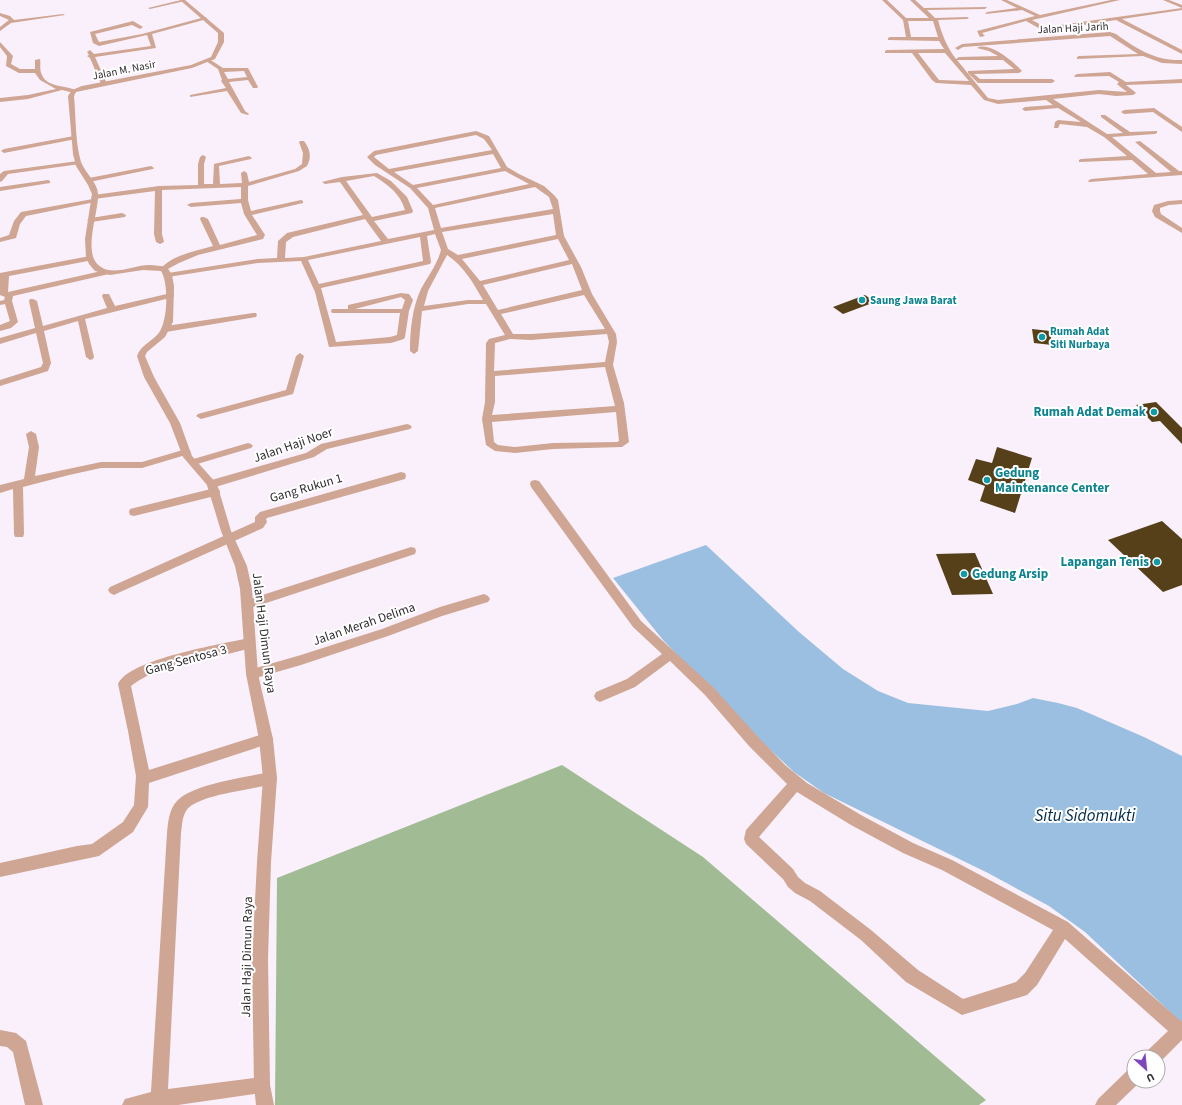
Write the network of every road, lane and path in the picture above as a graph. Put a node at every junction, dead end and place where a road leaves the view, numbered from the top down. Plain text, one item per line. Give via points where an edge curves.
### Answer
1 (182, 0) edge
2 (884, 0) edge
3 (912, 0) edge
4 (1003, 0) edge
5 (1118, 0) edge
6 (1165, 0) edge
7 (150, 8) dead end
8 (1182, 8) edge
9 (1023, 9) junction
10 (923, 10) junction
11 (0, 14) edge
12 (63, 15) dead end
13 (1040, 16) junction
14 (205, 18) junction
15 (967, 18) dead end
16 (1027, 19) junction
17 (1118, 19) junction
18 (905, 20) junction
19 (935, 20) junction
20 (1107, 20) junction
21 (12, 22) junction
22 (1118, 26) dead end
23 (140, 27) dead end
24 (0, 29) edge
25 (149, 33) junction
26 (982, 36) dead end
27 (890, 39) dead end
28 (909, 39) junction
29 (941, 39) junction
30 (0, 44) edge
31 (98, 44) junction
32 (958, 48) junction
33 (946, 49) junction
34 (914, 51) junction
35 (887, 52) dead end
36 (1182, 52) edge
37 (1142, 55) junction
38 (90, 56) junction
39 (1003, 58) junction
40 (1080, 58) dead end
41 (38, 60) dead end
42 (209, 61) junction
43 (1182, 62) edge
44 (8, 65) junction
45 (0, 67) edge
46 (221, 70) junction
47 (38, 71) junction
48 (970, 72) junction
49 (1077, 76) dead end
50 (250, 78) junction
51 (224, 81) junction
52 (1182, 81) edge
53 (979, 82) junction
54 (1052, 82) dead end
55 (972, 83) junction
56 (1124, 83) junction
57 (104, 84) junction
58 (255, 87) dead end
59 (61, 89) junction
60 (229, 90) junction
61 (74, 91) junction
62 (192, 96) dead end
63 (1047, 98) junction
64 (0, 100) edge
65 (998, 102) junction
66 (1060, 106) junction
67 (1025, 109) dead end
68 (1124, 112) dead end
69 (246, 114) dead end
70 (1103, 116) dead end
71 (1090, 126) junction
72 (1056, 127) dead end
73 (1182, 130) edge
74 (1155, 132) dead end
75 (1127, 133) junction
76 (1106, 136) junction
77 (74, 138) junction
78 (302, 142) dead end
79 (1138, 142) dead end
80 (4, 151) dead end
81 (494, 152) junction
82 (203, 157) dead end
83 (249, 158) dead end
84 (1133, 158) junction
85 (1081, 161) dead end
86 (78, 162) junction
87 (151, 168) dead end
88 (505, 169) junction
89 (0, 170) edge
90 (390, 171) junction
91 (244, 173) dead end
92 (1180, 173) edge
93 (1154, 175) junction
94 (342, 179) junction
95 (0, 180) edge
96 (89, 180) junction
97 (1091, 181) dead end
98 (48, 182) dead end
99 (325, 182) dead end
100 (244, 185) junction
101 (536, 185) junction
102 (201, 187) junction
103 (216, 187) junction
104 (412, 187) junction
105 (159, 188) junction
106 (0, 189) edge
107 (94, 199) junction
108 (244, 201) junction
109 (301, 202) dead end
110 (1182, 202) edge
111 (191, 205) dead end
112 (432, 207) junction
113 (557, 211) junction
114 (248, 214) junction
115 (122, 215) dead end
116 (369, 218) junction
117 (204, 219) dead end
118 (91, 220) junction
119 (438, 231) junction
120 (1180, 232) edge
121 (423, 233) junction
122 (560, 236) junction
123 (0, 240) edge
124 (386, 241) junction
125 (160, 242) dead end
126 (217, 247) junction
127 (445, 250) junction
128 (89, 255) junction
129 (457, 258) junction
130 (304, 259) junction
131 (282, 260) junction
132 (574, 261) junction
133 (2, 272) edge
134 (106, 272) junction
135 (166, 272) junction
136 (478, 284) junction
137 (318, 287) junction
138 (586, 292) junction
139 (171, 295) junction
140 (106, 296) dead end
141 (4, 300) edge
142 (33, 301) dead end
143 (489, 302) junction
144 (112, 309) junction
145 (420, 309) junction
146 (335, 311) junction
147 (405, 311) junction
148 (495, 313) junction
149 (325, 314) junction
150 (253, 315) dead end
151 (81, 318) junction
152 (0, 328) edge
153 (166, 329) junction
154 (39, 330) junction
155 (610, 330) junction
156 (510, 336) junction
157 (0, 341) edge
158 (414, 351) dead end
159 (300, 356) dead end
160 (90, 357) dead end
161 (609, 364) junction
162 (490, 374) junction
163 (0, 382) edge
164 (620, 409) junction
165 (202, 416) dead end
166 (487, 419) junction
167 (407, 427) dead end
168 (31, 434) dead end
169 (248, 446) dead end
170 (186, 452) junction
171 (194, 462) junction
172 (401, 476) dead end
173 (29, 482) junction
174 (18, 484) junction
175 (535, 484) dead end
176 (213, 488) junction
177 (0, 489) edge
178 (134, 512) dead end
179 (19, 534) dead end
180 (230, 540) junction
181 (411, 551) dead end
182 (114, 590) dead end
183 (484, 599) dead end
184 (248, 604) junction
185 (249, 643) junction
186 (671, 654) junction
187 (252, 674) junction
188 (600, 696) dead end
189 (266, 739) junction
190 (142, 776) junction
191 (270, 778) junction
192 (796, 783) junction
193 (0, 870) edge
194 (1063, 927) junction
195 (1181, 1032) edge
196 (0, 1038) edge
197 (1162, 1049) edge
198 (1126, 1084) edge
199 (262, 1085) junction
200 (159, 1099) junction
201 (34, 1105) edge
202 (131, 1105) edge
203 (264, 1105) edge
204 (1104, 1105) edge

1 - 7 street
1 - 14 street
2 - 18 street
3 - 10 street
4 - 9 street
5 - 13 street
6 - 8 street
8 - 17 street
9 - 10 street
9 - 13 street
10 - 19 street
11 - 21 street via 11,18
12 - 21 street
13 - 16 street
14 - 25 street
14 - 42 street via 217,28 222,38 215,56
15 - 19 street
16 - 20 street via 1044,29
16 - 26 street via 979,32
17 - 20 street
17 - 36 street
18 - 19 street
18 - 28 street
19 - 29 street
20 - 22 street
21 - 24 street
23 - 31 street via 134,23 94,32
25 - 31 street
25 - 38 street via 154,47
27 - 28 street
28 - 29 street
29 - 33 street
30 - 44 street via 10,56
31 - 38 street via 101,49 89,52
32 - 33 street
32 - 37 street, Jalan Haji Jarih via 1110,34
32 - 39 street via 989,48
33 - 34 street
33 - 55 street
34 - 35 street
34 - 55 street via 938,82
37 - 40 street
37 - 43 street, Jalan Haji Jarih via 1163,62
38 - 57 street
39 - 48 street via 959,59
39 - 48 street via 1018,71
41 - 47 street
42 - 46 street
42 - 57 street, Jalan M. Nasir
44 - 45 street
44 - 47 street via 19,71
46 - 50 street via 246,68
46 - 51 street
47 - 59 street via 42,80
48 - 53 street
49 - 56 street via 1110,74
50 - 51 street
50 - 58 street
51 - 60 street
52 - 56 street
53 - 54 street
53 - 65 street
55 - 65 street via 986,99
56 - 63 street via 1120,84 1133,93 1078,93
57 - 61 street, Jalan M. Nasir
59 - 61 street
59 - 64 street via 28,97
60 - 62 street
60 - 69 street
61 - 77 street via 71,96
63 - 65 street
63 - 66 street
66 - 67 street
66 - 71 street
68 - 73 street via 1154,110
70 - 75 street
71 - 72 street via 1058,122
71 - 76 street
74 - 75 street
75 - 76 street
76 - 84 street
77 - 80 street
77 - 86 street
78 - 100 street via 308,152 302,168
79 - 92 street
81 - 88 street
81 - 90 street
81 - 90 street via 487,137 476,133 371,155 377,164
82 - 102 street
83 - 103 street via 216,165
84 - 85 street
84 - 93 street
86 - 89 street
86 - 95 street via 6,172
86 - 96 street
87 - 96 street
88 - 101 street
88 - 104 street
90 - 104 street
91 - 100 street
92 - 93 street
93 - 97 street
94 - 99 street
94 - 116 street
94 - 116 street via 375,174 389,182 405,198 409,210
96 - 107 street via 95,194
98 - 106 street
100 - 103 street
100 - 108 street
101 - 112 street
101 - 113 street via 552,196
102 - 103 street
102 - 105 street
104 - 112 street
105 - 107 street
105 - 125 street
107 - 118 street
107 - 123 street via 21,215 12,236
108 - 111 street
108 - 114 street
109 - 114 street
110 - 120 street via 1168,203 1157,207 1156,211
112 - 119 street
113 - 119 street
113 - 122 street via 556,223
114 - 126 street via 260,237
115 - 118 street
116 - 124 street
116 - 131 street via 290,235 282,241
117 - 126 street
118 - 128 street
119 - 121 street
119 - 127 street
121 - 124 street
121 - 137 street via 427,262
122 - 129 street
122 - 132 street
124 - 130 street
126 - 135 street via 184,257
127 - 129 street
127 - 145 street via 443,260 426,286
128 - 133 street
128 - 134 street via 94,266
129 - 136 street
130 - 131 street
130 - 137 street
131 - 135 street
132 - 136 street
132 - 138 street
133 - 141 street
134 - 135 street via 148,267
134 - 141 street via 14,292
135 - 139 street
136 - 143 street
137 - 149 street
138 - 148 street
138 - 155 street
139 - 144 street
139 - 153 street
140 - 144 street
141 - 152 street via 14,322
142 - 154 street
143 - 145 street
143 - 148 street
144 - 151 street
145 - 158 street via 414,334
146 - 147 street
146 - 147 street via 401,295 410,300
146 - 149 street
147 - 149 street via 400,338 332,345
148 - 156 street
150 - 153 street
151 - 154 street
151 - 160 street
153 - 170 street, Jalan Haji Dimun Raya via 142,351 141,356 149,377 175,423
154 - 157 street
154 - 163 street via 48,363 45,369
155 - 156 street via 532,337
155 - 161 street via 613,338
156 - 162 street via 490,343
159 - 165 street via 290,392
161 - 162 street
161 - 164 street
162 - 166 street
164 - 166 street
164 - 166 street via 624,442 616,445 553,446 515,450 495,448 489,443
167 - 176 street, Jalan Haji Noer via 324,446 310,455
168 - 173 street via 34,447
169 - 171 street
170 - 171 street, Jalan Haji Dimun Raya
170 - 173 street via 142,465 101,465
171 - 176 street, Jalan Haji Dimun Raya
172 - 180 street, Gang Rukun 1 via 264,514 260,517 262,522 259,525
173 - 174 street
174 - 177 street
174 - 179 street
175 - 186 street via 637,624
176 - 178 street, Jalan Haji Noer
176 - 180 street, Jalan Haji Dimun Raya
180 - 182 street
180 - 184 street, Jalan Haji Dimun Raya via 241,566
181 - 184 street
183 - 187 street, Jalan Merah Delima
184 - 185 street, Jalan Haji Dimun Raya
185 - 187 street, Jalan Haji Dimun Raya
185 - 190 street, Gang Sentosa 3 via 140,672 124,684
186 - 188 street via 631,683
186 - 192 street
187 - 189 street, Jalan Haji Dimun Raya
189 - 190 street via 147,777
189 - 191 street, Jalan Haji Dimun Raya
190 - 193 street via 141,807 128,827 94,851
191 - 199 street, Jalan Haji Dimun Raya via 260,959
191 - 200 street via 198,796 180,808 172,872
192 - 194 street via 856,820
192 - 194 street via 751,835 751,839 800,888 815,896 866,935 912,976 962,1007 1021,989 1031,979
194 - 195 street
195 - 197 street
196 - 201 street via 10,1039 20,1047
198 - 204 street
199 - 200 street
199 - 203 street, Jalan Haji Dimun Raya
200 - 202 street

